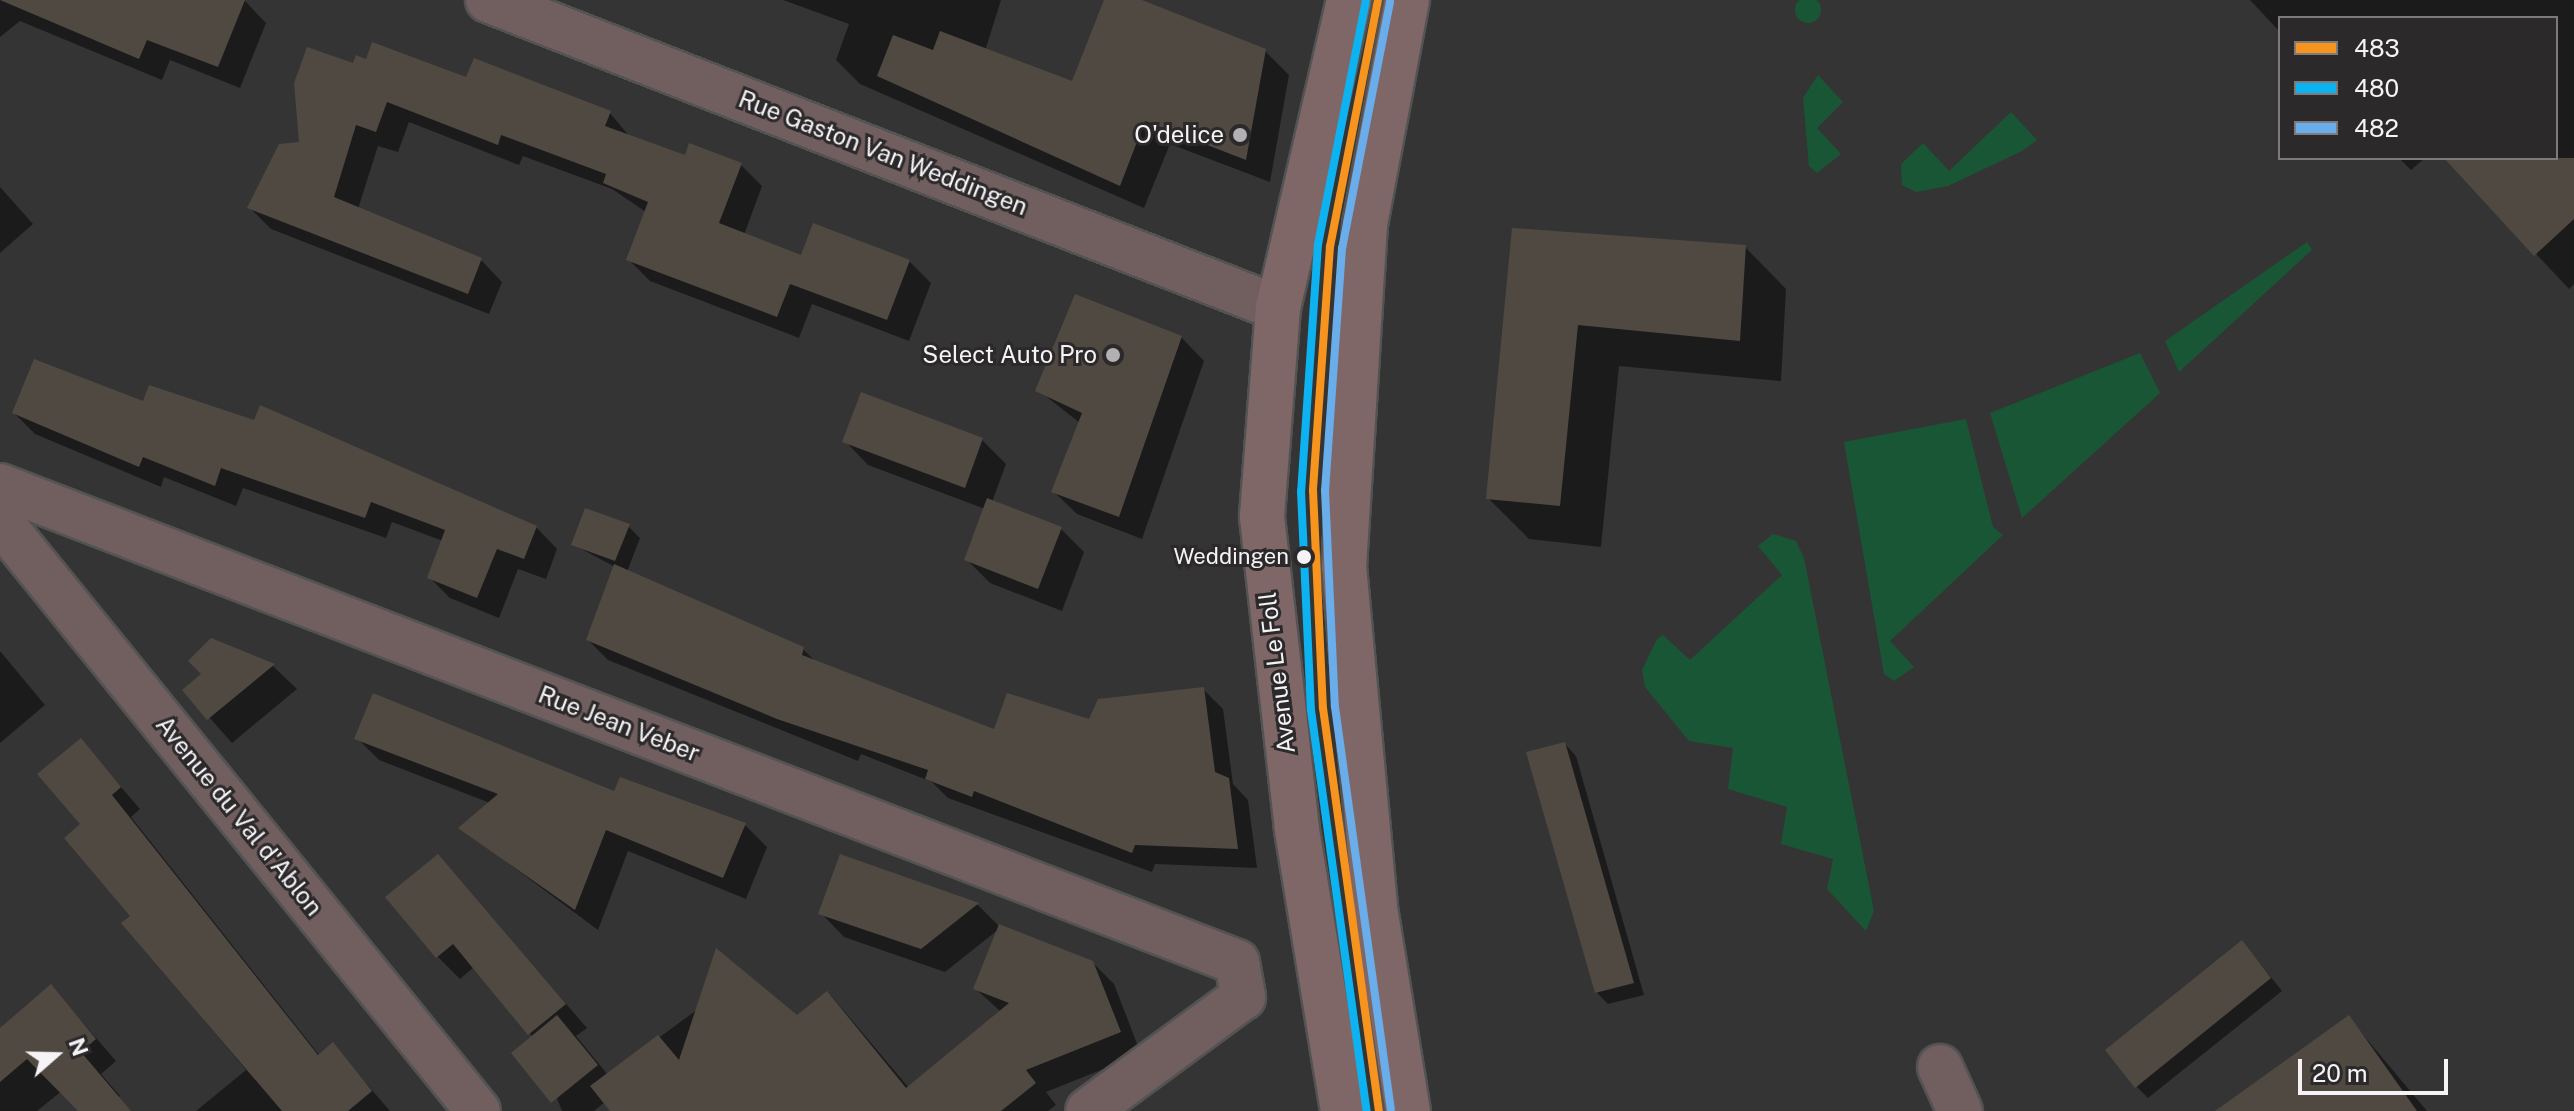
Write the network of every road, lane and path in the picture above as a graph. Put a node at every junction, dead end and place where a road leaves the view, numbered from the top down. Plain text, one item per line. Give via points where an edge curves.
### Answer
1 (488, 0) edge
2 (1349, 0) edge
3 (1407, 0) edge
4 (1278, 308) junction
5 (0, 486) edge
6 (0, 521) edge
7 (1940, 1067) dead end
8 (478, 1111) edge
9 (1088, 1111) edge
10 (1343, 1111) edge
11 (1408, 1111) edge
12 (1960, 1111) edge

1 - 4 street, Rue Gaston Van Weddingen
2 - 4 main road, Avenue Le Foll
3 - 11 main road via 1365,224 1344,566 1375,908
4 - 10 main road, Avenue Le Foll via 1262,516 1268,613
5 - 9 street, Rue Jean Veber via 1237,962 1243,997
6 - 8 street, Avenue du Val d'Ablon
7 - 12 street

